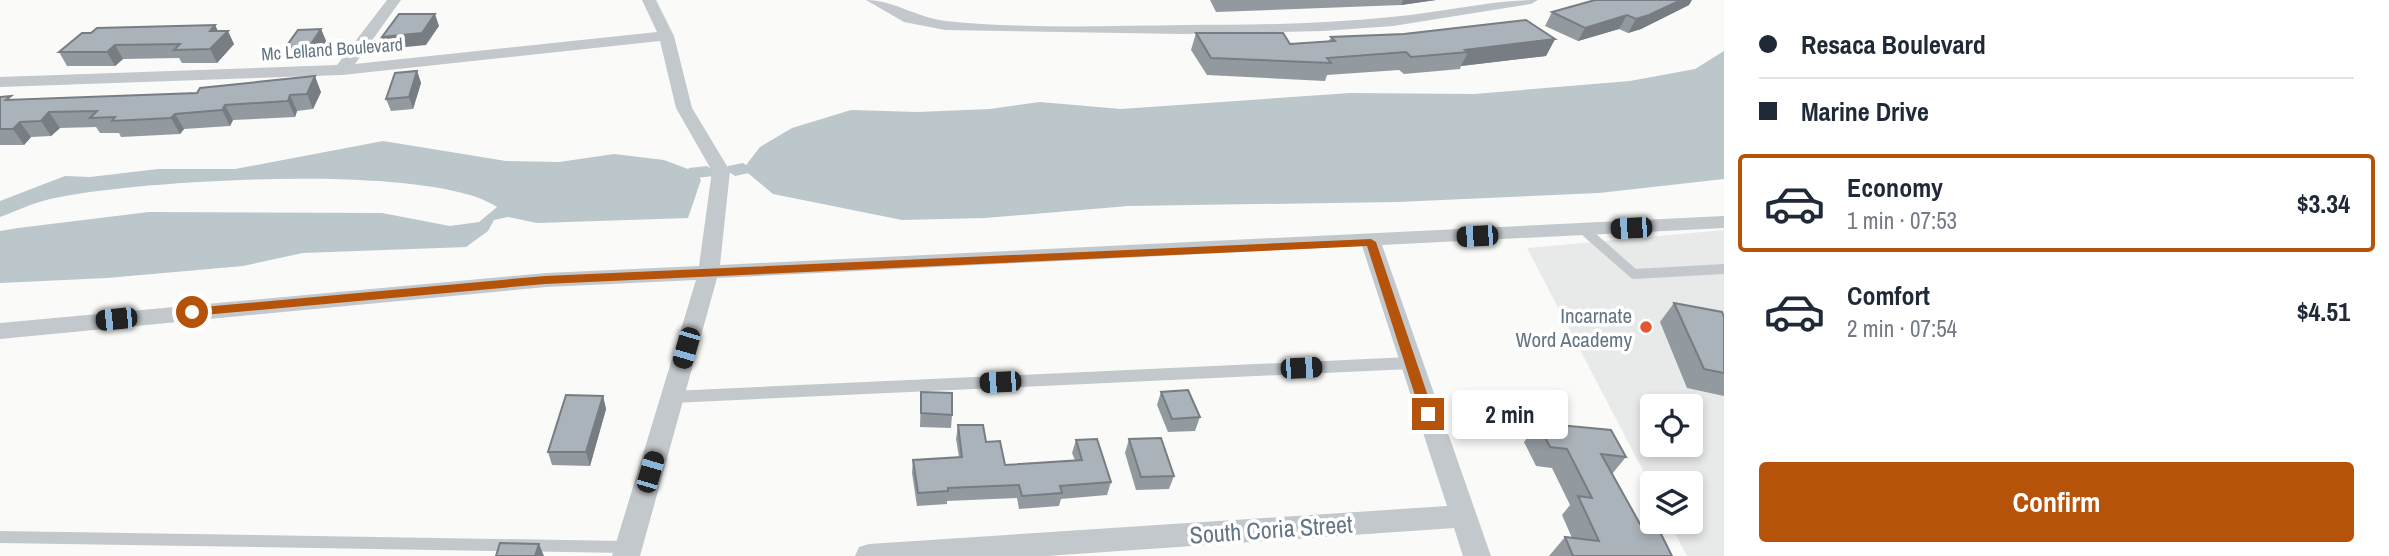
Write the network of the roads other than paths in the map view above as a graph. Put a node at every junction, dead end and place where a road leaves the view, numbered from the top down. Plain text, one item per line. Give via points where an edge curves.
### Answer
1 (394, 0) edge
2 (649, 0) edge
3 (873, 0) edge
4 (1531, 0) edge
5 (666, 36) junction
6 (342, 70) junction
7 (0, 82) edge
8 (1722, 225) edge
9 (1584, 230) junction
10 (1371, 242) junction
11 (1724, 270) edge
12 (708, 274) junction
13 (0, 331) edge
14 (1410, 363) junction
15 (671, 397) junction
16 (1462, 516) junction
17 (0, 537) edge
18 (628, 552) edge
19 (869, 556) edge
20 (1476, 556) edge

1 - 6 street
2 - 5 street
3 - 4 street via 896,16 973,29 1341,28 1444,18
5 - 6 street, Mc Lelland Boulevard
5 - 12 street via 684,108 721,171
6 - 7 street, Mc Lelland Boulevard
8 - 9 street
9 - 10 street
9 - 11 lane via 1634,274
10 - 12 street
10 - 14 street
12 - 13 street via 545,280
12 - 15 street
14 - 15 lane
14 - 16 street
15 - 18 street
16 - 19 street, South Coria Street
16 - 20 street
17 - 18 lane

